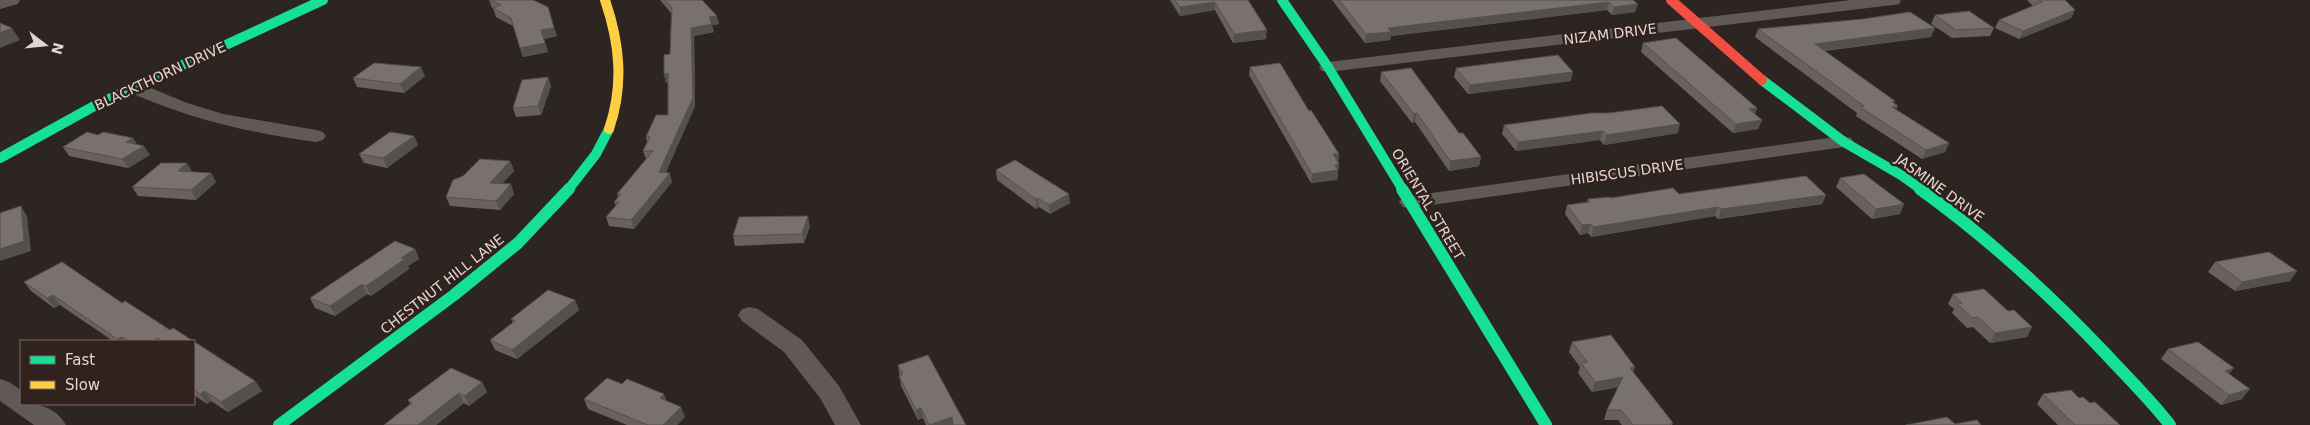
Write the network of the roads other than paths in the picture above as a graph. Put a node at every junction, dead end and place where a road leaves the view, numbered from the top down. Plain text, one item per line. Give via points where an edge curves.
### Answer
1 (12, 0) edge
2 (323, 0) edge
3 (605, 0) edge
4 (1282, 0) edge
5 (1671, 0) edge
6 (1893, 0) edge
7 (0, 4) edge
8 (1696, 23) junction
9 (1328, 68) junction
10 (134, 87) junction
11 (316, 136) dead end
12 (1844, 142) junction
13 (0, 158) edge
14 (1410, 202) junction
15 (750, 316) dead end
16 (0, 388) edge
17 (20, 402) edge
18 (25, 405) edge
19 (52, 425) edge
20 (279, 425) edge
21 (848, 425) edge
22 (1546, 425) edge
23 (2170, 425) edge

1 - 7 street
2 - 10 street, BLACKTHORN DRIVE
3 - 20 street, CHESTNUT HILL LANE via 615,23 621,71 617,103 606,136 590,163 559,202 522,240 472,283
4 - 9 street, ORIENTAL STREET
5 - 8 street, JASMINE DRIVE
6 - 8 street, NIZAM DRIVE
8 - 9 street, NIZAM DRIVE
8 - 12 street, JASMINE DRIVE via 1762,80
9 - 14 street, ORIENTAL STREET
10 - 11 street via 185,108 223,119
10 - 13 street, BLACKTHORN DRIVE via 58,124
12 - 14 street, HIBISCUS DRIVE
12 - 23 street, JASMINE DRIVE via 1901,175 2009,258 2082,329
14 - 22 street, ORIENTAL STREET
15 - 21 street via 793,346 830,392
16 - 17 street
18 - 19 street

